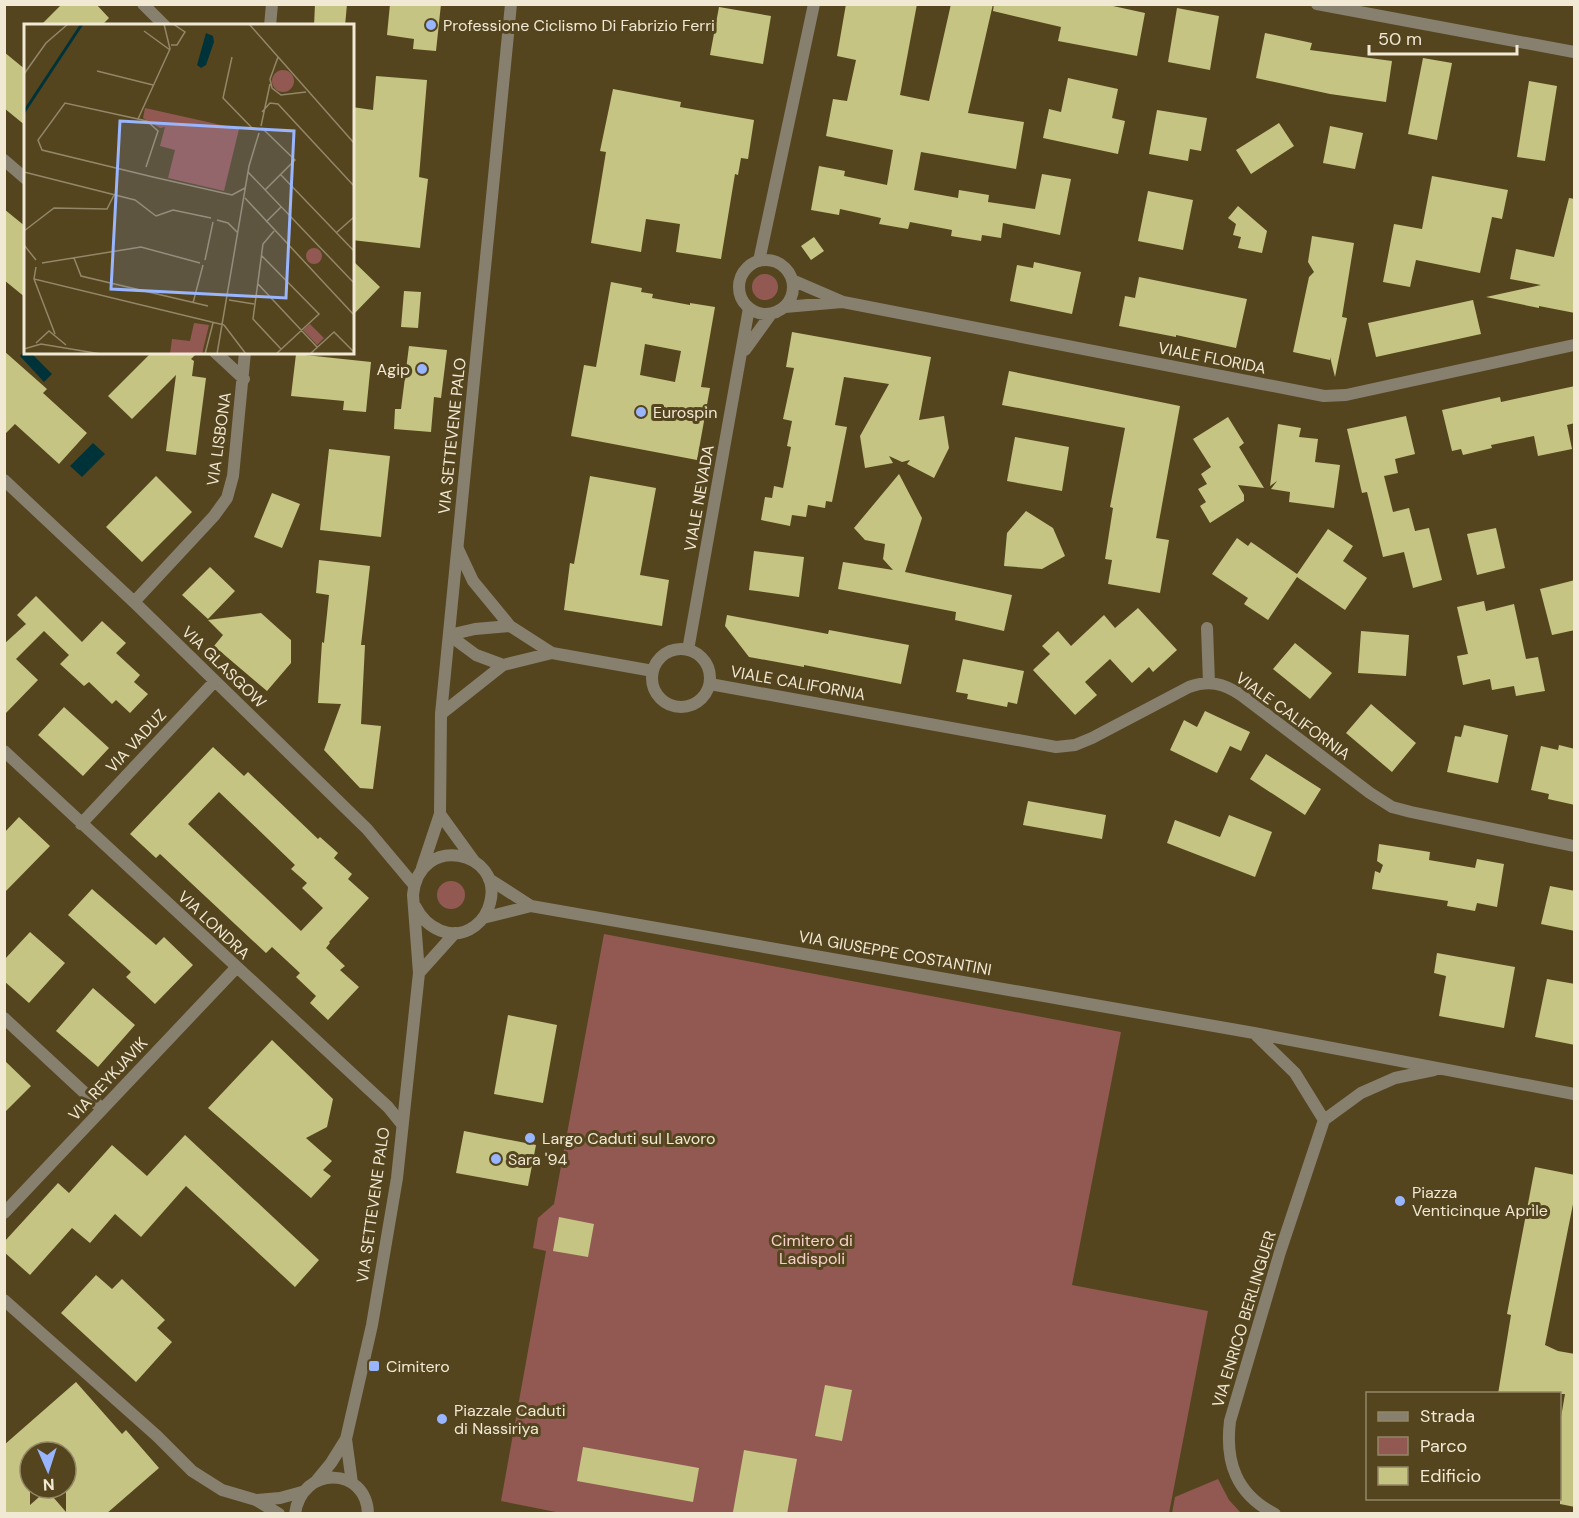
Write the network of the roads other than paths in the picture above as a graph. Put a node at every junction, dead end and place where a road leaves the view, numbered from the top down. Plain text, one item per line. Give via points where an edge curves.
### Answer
1 (143, 4) edge
2 (272, 4) edge
3 (511, 4) edge
4 (814, 4) edge
5 (1317, 4) edge
6 (163, 24) edge
7 (270, 24) edge
8 (1575, 52) edge
9 (4, 160) edge
10 (24, 177) edge
11 (759, 261) junction
12 (792, 280) junction
13 (843, 302) junction
14 (785, 307) junction
15 (749, 308) junction
16 (771, 314) junction
17 (1575, 345) edge
18 (742, 353) junction
19 (216, 354) edge
20 (245, 354) edge
21 (243, 379) junction
22 (4, 480) edge
23 (458, 549) junction
24 (134, 602) junction
25 (510, 626) junction
26 (1207, 628) dead end
27 (449, 635) junction
28 (688, 650) junction
29 (552, 653) junction
30 (503, 664) junction
31 (653, 671) junction
32 (215, 681) junction
33 (1209, 683) junction
34 (710, 684) junction
35 (441, 714) junction
36 (4, 752) edge
37 (440, 814) junction
38 (81, 824) junction
39 (1575, 846) edge
40 (475, 862) junction
41 (422, 868) junction
42 (489, 879) junction
43 (414, 885) junction
44 (415, 906) junction
45 (531, 906) junction
46 (483, 918) junction
47 (455, 933) junction
48 (236, 968) junction
49 (418, 973) junction
50 (4, 1018) edge
51 (1254, 1033) junction
52 (1441, 1068) junction
53 (1575, 1094) edge
54 (102, 1109) junction
55 (1324, 1120) junction
56 (401, 1123) junction
57 (4, 1214) edge
58 (4, 1300) edge
59 (346, 1438) junction
60 (317, 1480) junction
61 (352, 1483) junction
62 (302, 1492) junction
63 (256, 1500) junction
64 (370, 1511) edge
65 (279, 1514) edge
66 (295, 1514) edge
67 (1275, 1514) edge

1 - 6 street
2 - 7 street
3 - 23 street, VIA SETTEVENE PALO
4 - 11 street
5 - 8 street
9 - 10 street
11 - 12 street via 775,262 788,271
11 - 15 street via 740,280 742,298
12 - 13 street, VIALE FLORIDA
12 - 14 street via 793,290
13 - 14 street, VIALE FLORIDA
13 - 17 street, VIALE FLORIDA via 1324,396 1346,395
14 - 16 street
15 - 16 street
15 - 18 street, VIALE NEVADA
16 - 18 street, VIALE NEVADA
18 - 28 street, VIALE NEVADA
19 - 21 street
20 - 21 street, VIA LISBONA
21 - 24 street, VIA LISBONA via 233,476 227,498
22 - 24 street, VIA GLASGOW
23 - 25 street via 473,581
23 - 27 street, VIA SETTEVENE PALO
24 - 32 street, VIA GLASGOW
25 - 27 street
25 - 29 street
26 - 33 street
27 - 30 street via 476,655
27 - 35 street, VIA SETTEVENE PALO
28 - 31 street via 670,651
28 - 34 street via 704,659
29 - 30 street
29 - 31 street
30 - 35 street
31 - 34 street via 660,697 675,706 684,707 700,700
32 - 38 street, VIA VADUZ
32 - 43 street, VIA GLASGOW via 367,829
33 - 34 street, VIALE CALIFORNIA via 1184,689 1081,743 1056,747
33 - 39 street, VIALE CALIFORNIA via 1225,685 1241,694 1392,807
35 - 37 street, VIA SETTEVENE PALO
36 - 38 street, VIA LONDRA
37 - 40 street
37 - 41 street, VIA SETTEVENE PALO
38 - 48 street, VIA LONDRA
40 - 41 street via 453,854 441,856
40 - 42 street
41 - 43 street, VIA SETTEVENE PALO
42 - 45 street
42 - 46 street via 491,899
43 - 44 street, VIA SETTEVENE PALO
44 - 47 street via 430,926
44 - 49 street, VIA SETTEVENE PALO
45 - 46 street
45 - 51 street, VIA GIUSEPPE COSTANTINI
46 - 47 street via 475,926
47 - 49 street
48 - 54 street, VIA REYKJAVIK
48 - 56 street, VIA LONDRA
49 - 56 street, VIA SETTEVENE PALO
50 - 54 street
51 - 52 street, VIA GIUSEPPE COSTANTINI
51 - 55 street via 1295,1074
52 - 53 street, VIA GIUSEPPE COSTANTINI
52 - 55 street via 1395,1078 1361,1093
54 - 57 street, VIA REYKJAVIK
55 - 67 street, VIA ENRICO BERLINGUER via 1280,1252 1228,1436 1235,1475 1251,1497
56 - 59 street, VIA SETTEVENE PALO via 397,1178 372,1325
58 - 63 street via 192,1471 222,1490
59 - 60 street, VIA SETTEVENE PALO
59 - 61 street, VIA SETTEVENE PALO
60 - 61 street via 335,1477
60 - 62 street, VIA SETTEVENE PALO
61 - 64 street, VIA SETTEVENE PALO
62 - 63 street
62 - 66 street
63 - 65 street

